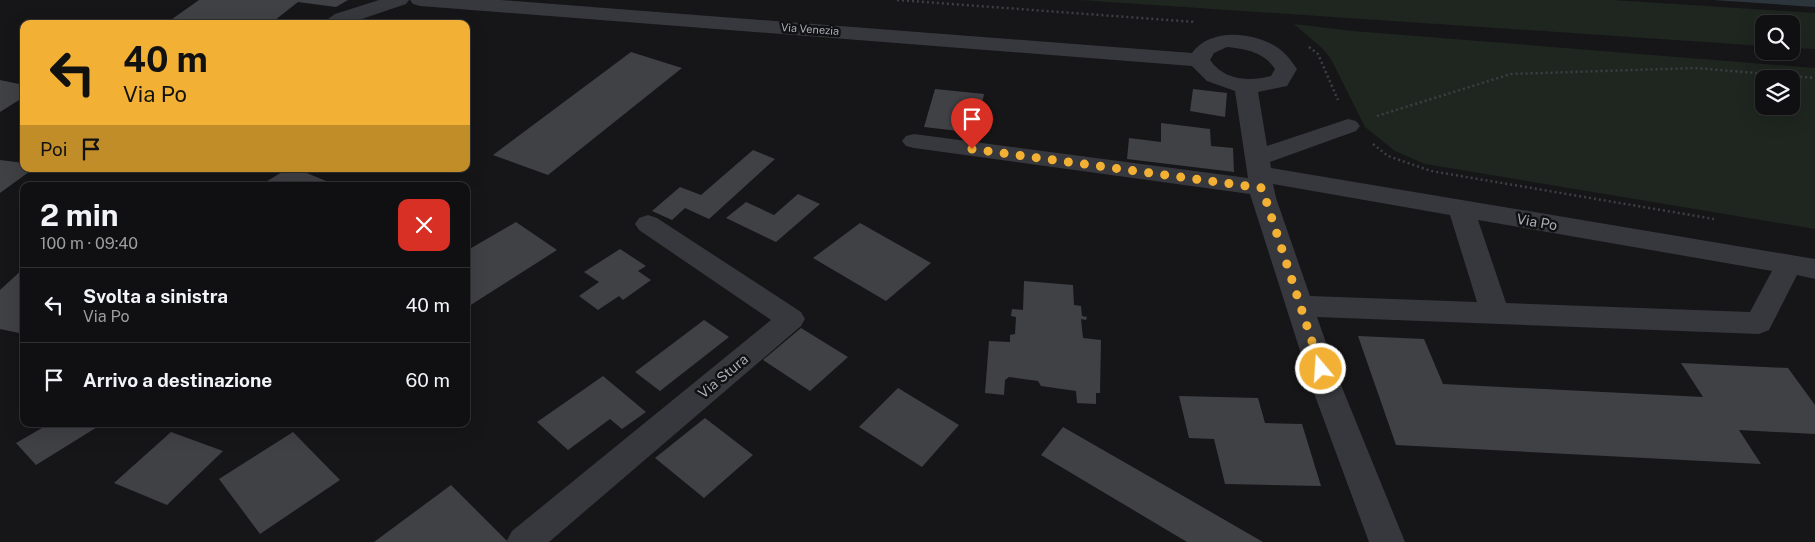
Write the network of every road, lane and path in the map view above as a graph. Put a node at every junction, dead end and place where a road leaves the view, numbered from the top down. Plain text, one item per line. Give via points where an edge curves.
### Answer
1 (399, 0) edge
2 (420, 0) edge
3 (338, 20) edge
4 (1199, 60) junction
5 (1815, 78) edge
6 (1246, 87) junction
7 (1348, 126) joint
8 (914, 141) dead end
9 (1260, 173) junction
10 (1461, 209) junction
11 (648, 224) dead end
12 (1802, 267) edge
13 (1300, 306) junction
14 (1495, 313) junction
15 (524, 542) edge
16 (1387, 542) edge

1 - 3 street
2 - 4 street, Via Venezia
4 - 6 street via 1205,71 1221,81
4 - 6 street via 1203,50 1227,41 1260,46 1279,57 1286,69 1279,81
5 - 7 path via 1695,68 1511,74
6 - 9 street
7 - 9 street, Via Po
8 - 9 street, Via Po
9 - 10 street, Via Po
9 - 13 street
10 - 12 street, Via Po
10 - 14 street
11 - 15 street, Via Stura via 791,319
12 - 14 street via 1758,324
13 - 14 street
13 - 16 street via 1326,385

